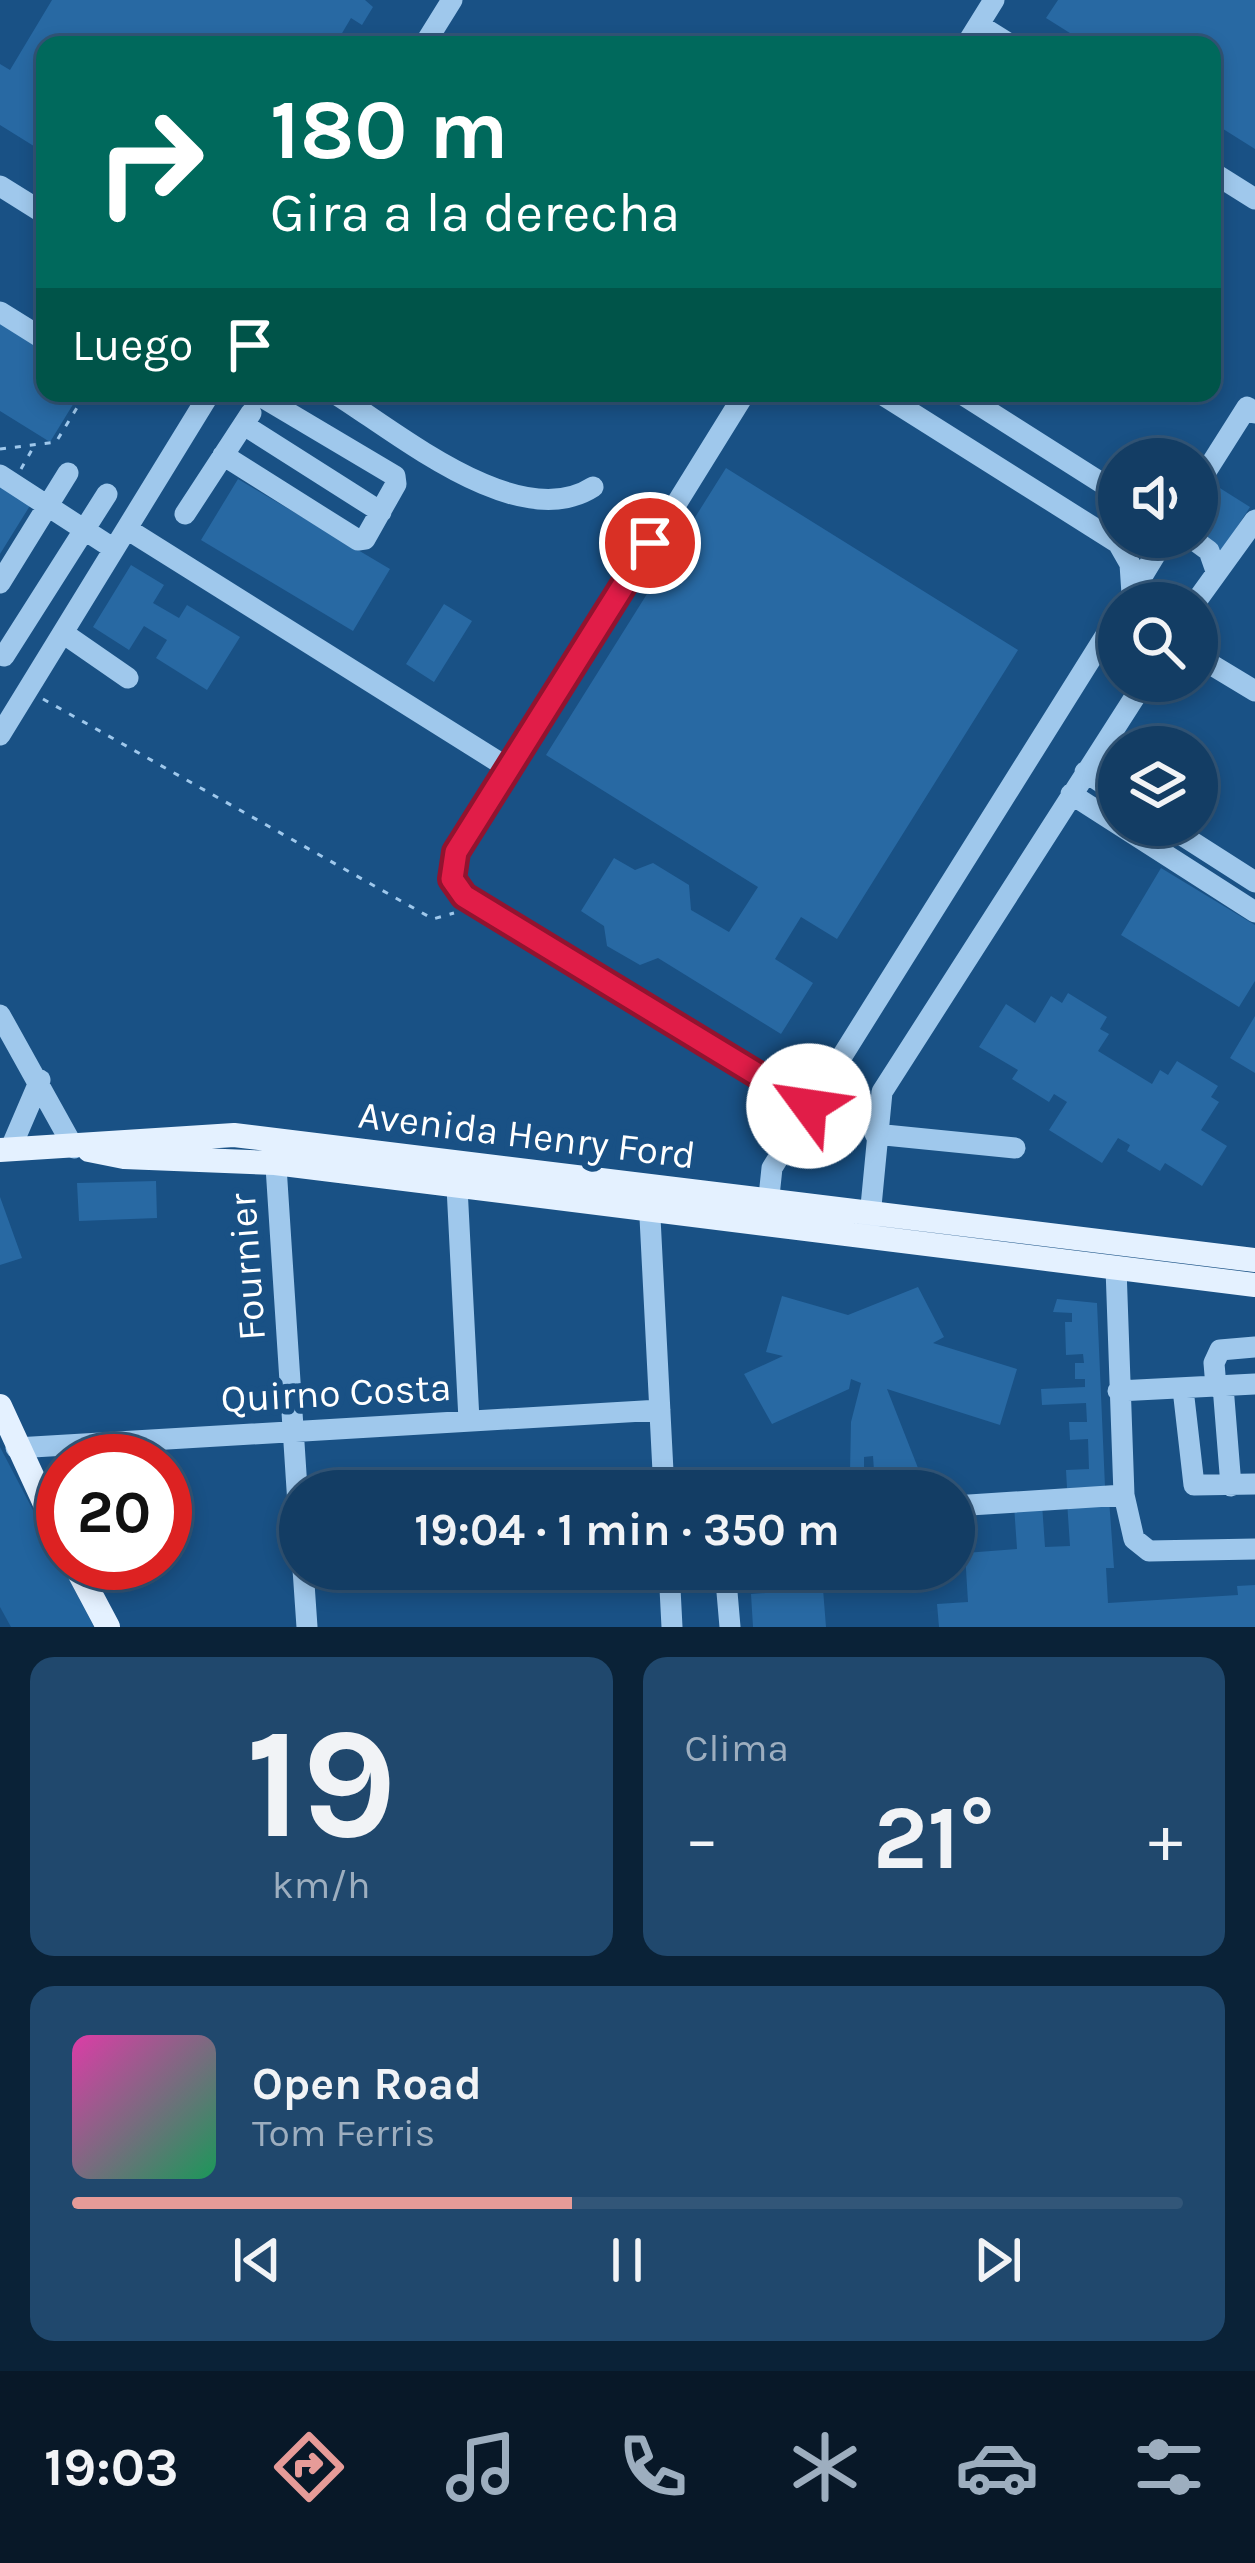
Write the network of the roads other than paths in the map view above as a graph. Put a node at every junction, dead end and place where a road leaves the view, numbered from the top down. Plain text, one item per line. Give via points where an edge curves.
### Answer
1 (452, 0) edge
2 (994, 0) edge
3 (979, 25) junction
4 (430, 36) edge
5 (972, 36) edge
6 (997, 36) edge
7 (1221, 178) edge
8 (0, 185) edge
9 (1255, 199) edge
10 (36, 208) edge
11 (0, 312) edge
12 (36, 334) edge
13 (196, 402) edge
14 (259, 402) edge
15 (275, 402) edge
16 (349, 402) edge
17 (739, 402) edge
18 (894, 402) edge
19 (974, 402) edge
20 (1252, 404) edge
21 (244, 425) junction
22 (224, 455) junction
23 (1218, 455) edge
24 (68, 473) dead end
25 (6, 479) edge
26 (1098, 481) edge
27 (593, 487) dead end
28 (107, 494) dead end
29 (47, 505) junction
30 (381, 512) junction
31 (184, 514) dead end
32 (1255, 520) edge
33 (83, 529) junction
34 (127, 529) junction
35 (114, 549) junction
36 (1211, 558) edge
37 (1216, 571) junction
38 (1129, 582) edge
39 (1209, 582) edge
40 (0, 583) edge
41 (63, 633) junction
42 (1098, 647) edge
43 (2, 655) edge
44 (1218, 669) edge
45 (128, 678) dead end
46 (32, 683) junction
47 (1255, 691) edge
48 (1131, 702) edge
49 (0, 735) edge
50 (508, 767) junction
51 (1085, 772) junction
52 (1098, 780) edge
53 (1071, 794) junction
54 (1199, 846) edge
55 (1255, 882) edge
56 (1255, 912) edge
57 (0, 1016) edge
58 (40, 1080) junction
59 (809, 1106) junction
60 (875, 1134) junction
61 (74, 1148) junction
62 (1015, 1148) dead end
63 (5, 1150) edge
64 (275, 1151) junction
65 (463, 1161) junction
66 (650, 1185) junction
67 (457, 1187) junction
68 (649, 1213) junction
69 (767, 1214) junction
70 (869, 1226) junction
71 (1255, 1260) edge
72 (1115, 1268) junction
73 (1255, 1285) edge
74 (1255, 1347) edge
75 (1255, 1384) edge
76 (1219, 1387) junction
77 (1183, 1389) junction
78 (1118, 1391) junction
79 (0, 1406) edge
80 (660, 1409) junction
81 (469, 1420) junction
82 (292, 1430) junction
83 (16, 1448) junction
84 (295, 1470) edge
85 (663, 1470) edge
86 (1255, 1484) edge
87 (1231, 1486) junction
88 (36, 1488) edge
89 (1124, 1495) junction
90 (975, 1505) edge
91 (1255, 1549) edge
92 (88, 1590) edge
93 (304, 1590) edge
94 (670, 1590) edge
95 (727, 1590) edge
96 (108, 1627) edge
97 (307, 1627) edge
98 (672, 1627) edge
99 (730, 1627) edge

1 - 4 street
2 - 3 street
3 - 5 street
3 - 6 street
7 - 9 street
8 - 10 street
11 - 12 street
13 - 34 street
14 - 21 street
15 - 30 street via 394,476
16 - 27 street via 500,492 543,502
17 - 50 street
18 - 38 street via 1118,543
19 - 26 street
20 - 23 street
21 - 22 street
21 - 30 street
22 - 30 street via 358,540
22 - 31 street
24 - 29 street
25 - 29 street
28 - 33 street
29 - 33 street
29 - 40 street
32 - 37 street
33 - 35 street
33 - 43 street
34 - 35 street
34 - 50 street
35 - 41 street
36 - 37 street
37 - 39 street
41 - 45 street
41 - 46 street
42 - 59 street
43 - 46 street
44 - 47 street
46 - 49 street
48 - 51 street
50 - 59 street via 452,861 464,896
51 - 52 street
51 - 53 street
53 - 56 street
53 - 60 street via 887,1083
54 - 55 street
57 - 58 street
58 - 61 street
58 - 63 street
59 - 69 street via 772,1168
60 - 62 street
60 - 70 street
61 - 63 main road, Avenida Henry Ford
61 - 64 main road, Avenida Henry Ford via 193,1134
64 - 65 main road, Avenida Henry Ford
64 - 67 main road, Avenida Henry Ford
64 - 82 street, Fournier
65 - 66 main road, Avenida Henry Ford
65 - 67 street
66 - 68 street
66 - 69 main road, Avenida Henry Ford
67 - 68 main road, Avenida Henry Ford
67 - 81 street
68 - 69 main road, Avenida Henry Ford
68 - 80 street
69 - 70 main road, Avenida Henry Ford
70 - 71 main road, Avenida Henry Ford
70 - 72 main road, Avenida Henry Ford
72 - 73 main road, Avenida Henry Ford
72 - 78 street
74 - 76 street via 1220,1350
75 - 76 street
76 - 77 street
76 - 87 street
77 - 78 street
77 - 87 street via 1190,1478 1200,1488
78 - 89 street
79 - 83 main road
80 - 81 street, Quirno Costa
80 - 85 street
81 - 82 street, Quirno Costa
82 - 83 street, Quirno Costa
82 - 84 street, Fournier
83 - 88 main road
86 - 87 street
89 - 90 street
89 - 91 street via 1134,1540 1149,1551
92 - 96 main road
93 - 97 street
94 - 98 street
95 - 99 street

